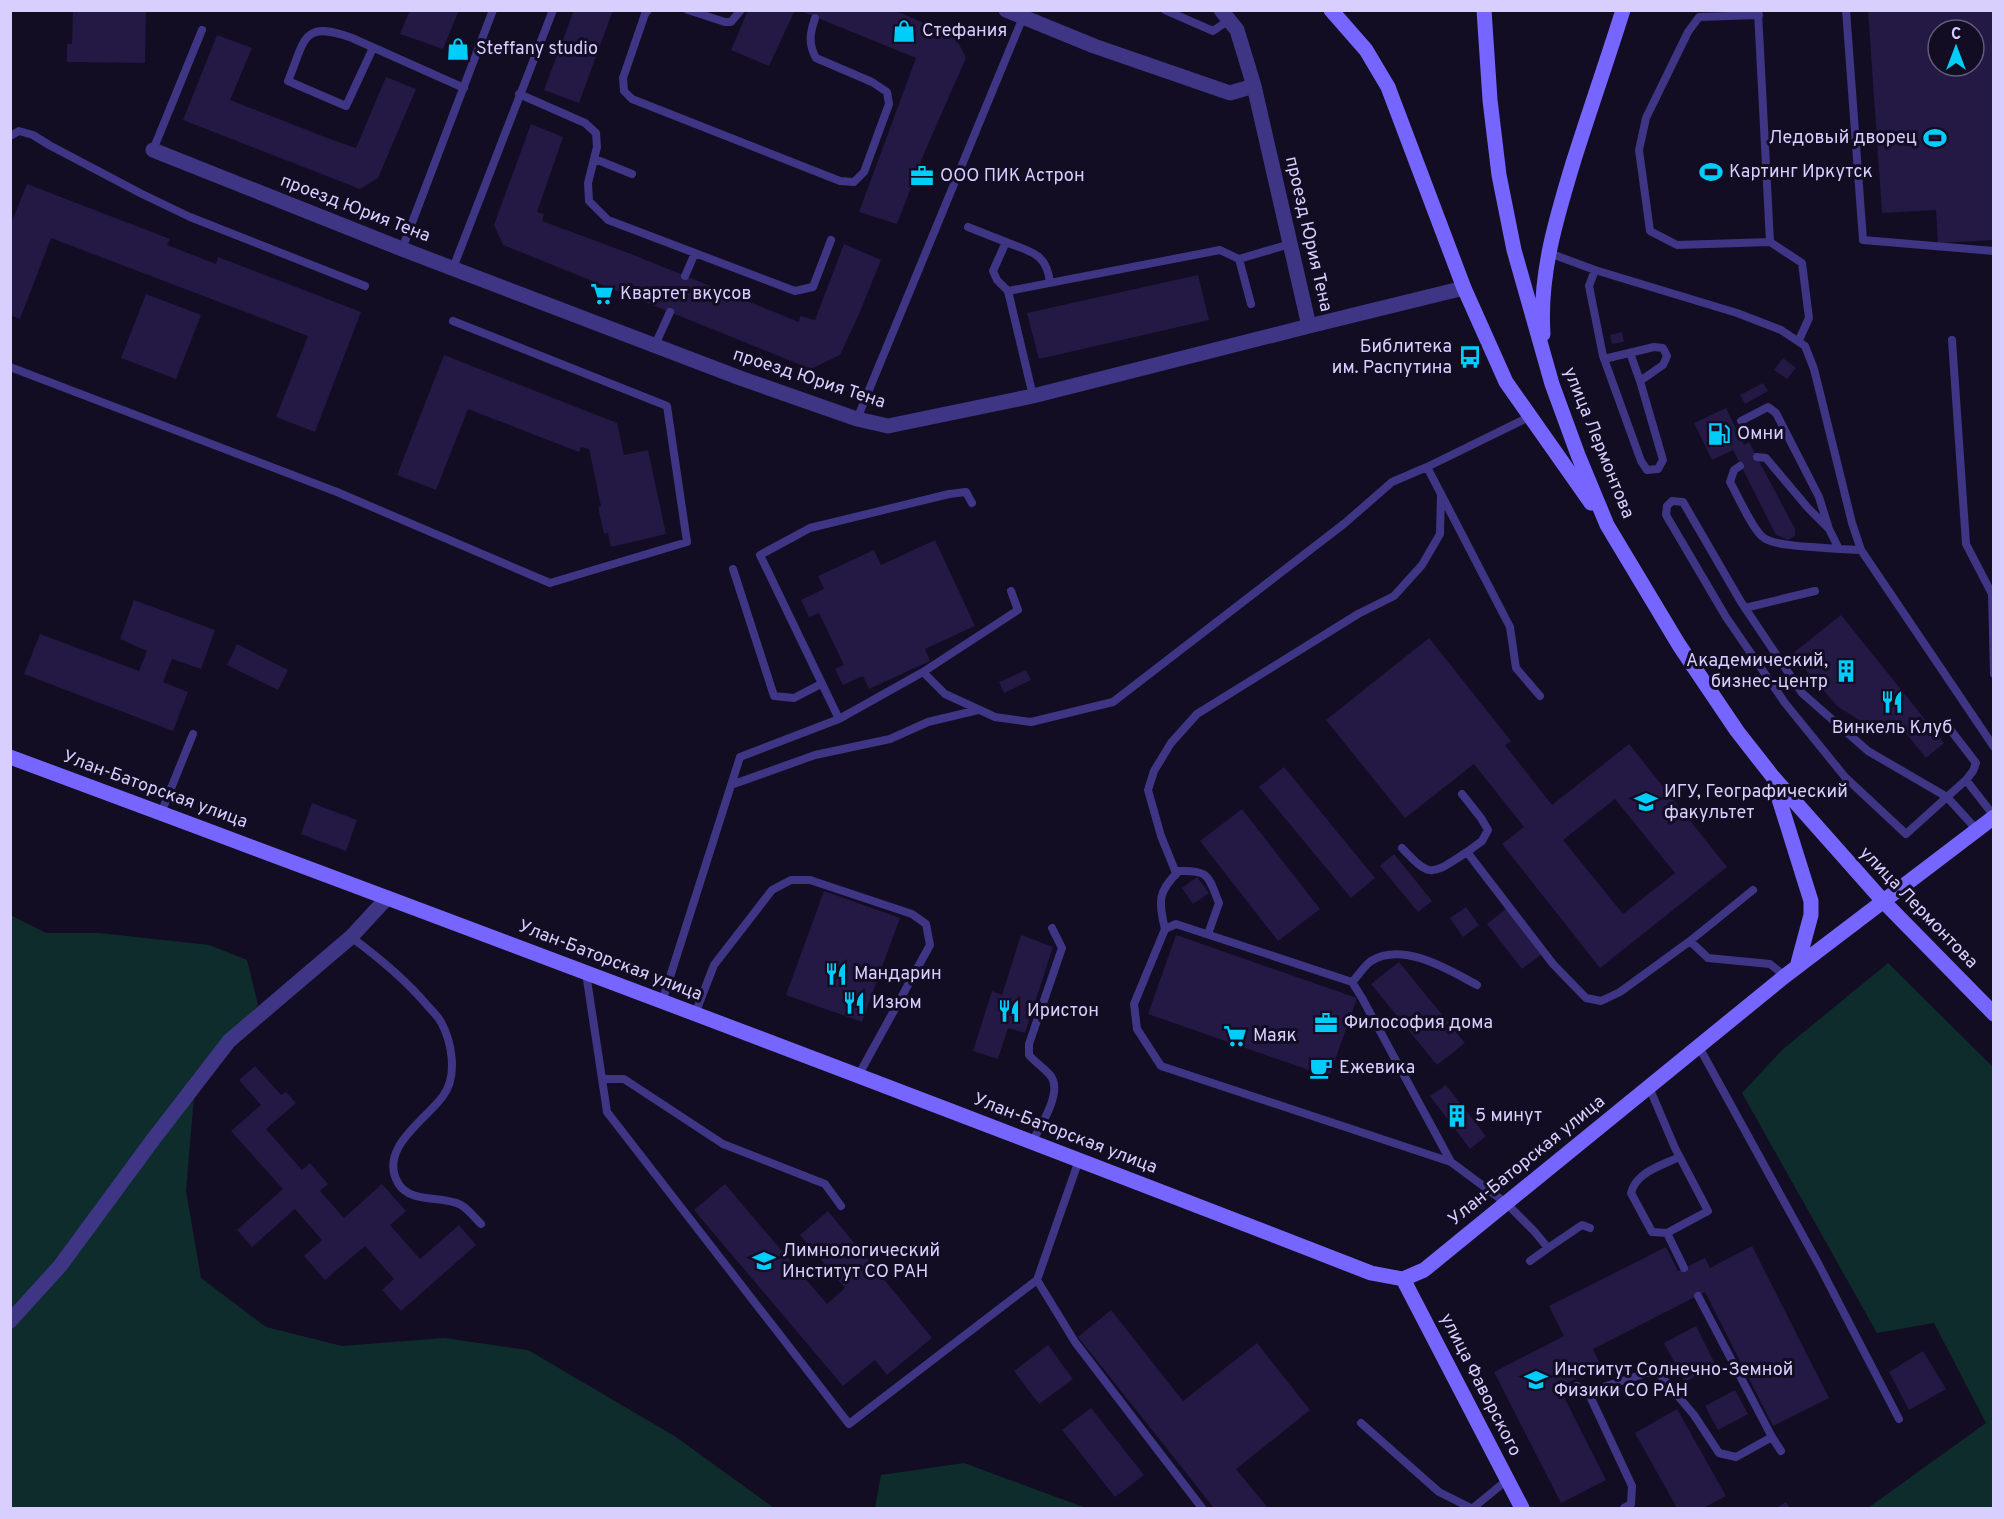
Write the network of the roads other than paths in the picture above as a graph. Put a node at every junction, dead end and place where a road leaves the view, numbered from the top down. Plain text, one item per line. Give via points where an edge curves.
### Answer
1 (494, 10) edge
2 (553, 10) edge
3 (648, 10) edge
4 (688, 10) edge
5 (741, 10) edge
6 (1006, 10) edge
7 (1165, 10) edge
8 (1331, 10) edge
9 (1484, 10) edge
10 (1623, 10) edge
11 (1846, 10) edge
12 (1758, 13) edge
13 (1225, 15) edge
14 (1023, 17) junction
15 (815, 18) dead end
16 (202, 30) dead end
17 (373, 48) junction
18 (1254, 86) junction
19 (464, 88) junction
20 (519, 94) junction
21 (10, 136) edge
22 (153, 150) joint
23 (595, 159) junction
24 (632, 174) dead end
25 (968, 227) dead end
26 (831, 240) dead end
27 (1006, 242) junction
28 (1770, 242) junction
29 (1290, 244) junction
30 (402, 249) junction
31 (1994, 251) edge
32 (695, 253) junction
33 (1549, 253) junction
34 (1239, 259) junction
35 (453, 268) junction
36 (1595, 270) junction
37 (685, 276) dead end
38 (1050, 283) junction
39 (365, 286) dead end
40 (1464, 288) junction
41 (1008, 291) junction
42 (1251, 304) dead end
43 (670, 312) dead end
44 (453, 321) dead end
45 (1309, 326) junction
46 (1799, 340) junction
47 (1952, 340) dead end
48 (655, 345) junction
49 (1630, 353) junction
50 (1603, 357) junction
51 (10, 367) edge
52 (1640, 381) junction
53 (1552, 384) junction
54 (1033, 396) junction
55 (1529, 417) junction
56 (857, 419) junction
57 (1741, 421) dead end
58 (1757, 458) dead end
59 (1740, 466) dead end
60 (1427, 467) junction
61 (1441, 494) junction
62 (972, 503) dead end
63 (1607, 525) junction
64 (1829, 529) junction
65 (1839, 549) junction
66 (1861, 550) junction
67 (732, 569) dead end
68 (1011, 591) dead end
69 (1815, 591) dead end
70 (1745, 608) junction
71 (922, 672) junction
72 (1994, 674) edge
73 (821, 684) junction
74 (1540, 696) dead end
75 (979, 710) junction
76 (839, 719) junction
77 (1946, 724) dead end
78 (193, 734) dead end
79 (1994, 747) edge
80 (10, 758) edge
81 (1773, 777) junction
82 (1966, 780) junction
83 (731, 785) junction
84 (1462, 794) dead end
85 (1947, 797) junction
86 (161, 813) junction
87 (1994, 816) edge
88 (1977, 830) junction
89 (1402, 848) dead end
90 (1467, 852) junction
91 (1176, 873) junction
92 (1753, 890) dead end
93 (387, 898) junction
94 (1883, 901) junction
95 (1052, 928) dead end
96 (1165, 928) junction
97 (1208, 934) junction
98 (351, 937) junction
99 (1690, 941) junction
100 (1791, 972) junction
101 (586, 973) junction
102 (1352, 982) junction
103 (1477, 985) dead end
104 (662, 1002) junction
105 (695, 1014) junction
106 (1994, 1014) edge
107 (1699, 1047) junction
108 (858, 1076) junction
109 (602, 1079) junction
110 (1649, 1087) junction
111 (1032, 1142) junction
112 (1679, 1157) junction
113 (1079, 1160) junction
114 (1451, 1162) junction
115 (1506, 1203) junction
116 (841, 1206) dead end
117 (481, 1224) dead end
118 (1590, 1228) dead end
119 (1667, 1233) junction
120 (1548, 1248) junction
121 (1530, 1262) dead end
122 (1684, 1268) dead end
123 (1403, 1279) junction
124 (1037, 1280) junction
125 (1698, 1296) dead end
126 (10, 1321) edge
127 (1577, 1386) dead end
128 (1588, 1392) junction
129 (1899, 1419) dead end
130 (1361, 1423) dead end
131 (1772, 1437) junction
132 (1781, 1451) dead end
133 (1507, 1480) junction
134 (1202, 1509) edge
135 (1472, 1509) edge
136 (1522, 1509) edge
137 (1624, 1509) edge

1 - 19 lane
2 - 20 lane
3 - 15 lane via 623,78 624,91 632,99 840,181 854,182 864,172 889,104 887,92 816,58 810,43
4 - 5 lane via 731,22
6 - 14 street
7 - 13 lane via 1213,31
8 - 40 street via 1366,50 1388,87
9 - 53 street, улица Лермонтова via 1499,175 1527,300
10 - 33 street
11 - 31 lane via 1863,240
12 - 28 lane
12 - 28 lane via 1699,17 1646,118 1639,150 1650,231 1677,245
13 - 18 street, проезд Юрия Тена via 1238,30
14 - 18 street via 1230,93
14 - 56 lane
16 - 22 lane
17 - 17 lane via 337,33 317,30 307,36 288,81 346,106
17 - 19 lane
18 - 29 street, проезд Юрия Тена
19 - 30 lane
20 - 23 lane via 585,123 596,133
20 - 35 lane
21 - 39 lane via 19,131 33,135 166,206
22 - 30 street, проезд Юрия Тена
23 - 24 lane
23 - 32 lane via 588,183 589,201 608,220
25 - 27 lane
26 - 32 lane via 813,287 795,291
27 - 38 lane via 1044,260
27 - 41 lane via 993,271
28 - 46 lane via 1802,263 1809,318
29 - 34 lane
29 - 45 street, проезд Юрия Тена
30 - 35 street, проезд Юрия Тена
32 - 37 lane
33 - 36 lane
33 - 53 street via 1542,313
34 - 38 lane via 1220,250
34 - 42 lane
35 - 48 street, проезд Юрия Тена
36 - 46 lane via 1737,313
36 - 50 lane via 1589,286
38 - 41 lane
40 - 45 street
40 - 55 street via 1502,374
41 - 54 lane
43 - 48 lane
44 - 51 lane via 667,406 687,542 550,583 337,492
45 - 54 street, проезд Юрия Тена
46 - 66 lane via 1814,369
47 - 72 lane via 1966,544 1992,594
48 - 56 street, проезд Юрия Тена
49 - 50 lane
49 - 52 lane
49 - 52 lane via 1654,347 1663,348 1667,356 1663,366
50 - 52 lane via 1641,461 1647,470 1658,469 1663,460
53 - 63 street, улица Лермонтова
54 - 56 street, проезд Юрия Тена via 888,426
55 - 60 lane
55 - 63 street
57 - 64 lane via 1768,407 1776,413 1819,497
58 - 64 lane via 1766,458
59 - 65 lane via 1730,482 1764,538 1776,543
60 - 61 lane
60 - 75 lane via 1392,482 1345,524 1113,702 1031,722 995,717
61 - 74 lane via 1510,627 1516,668
61 - 91 lane via 1440,534 1422,565 1394,596 1358,614 1197,714 1171,743 1148,790
62 - 73 lane via 966,492 903,505 810,528 760,555
63 - 81 street, улица Лермонтова via 1679,645
64 - 65 lane
65 - 66 lane
66 - 79 lane
67 - 73 lane via 774,696 794,698
68 - 71 lane via 1018,610
69 - 70 lane
70 - 85 lane via 1802,693 1868,751
70 - 85 lane via 1683,502 1672,501 1666,515 1726,617 1785,703 1845,777 1906,834
71 - 75 lane via 945,694
71 - 76 lane
73 - 76 lane
75 - 83 lane via 928,722 890,739 815,755
76 - 83 lane via 740,757
77 - 82 lane via 1976,763
78 - 86 lane
80 - 86 street, Улан-Баторская улица
81 - 94 street, улица Лермонтова
81 - 100 street via 1811,901 1811,915
82 - 85 lane
82 - 87 lane
83 - 104 lane
84 - 90 lane via 1488,830 1482,841
85 - 88 lane
86 - 93 street, Улан-Баторская улица
87 - 88 street, Улан-Баторская улица
88 - 94 street, Улан-Баторская улица
89 - 90 lane via 1429,871 1440,869
90 - 99 lane via 1554,964 1586,998 1601,1001 1620,992
91 - 96 lane via 1165,884 1160,909
91 - 97 lane via 1198,870 1209,879 1219,903
92 - 99 lane
93 - 98 street
93 - 101 street, Улан-Баторская улица
94 - 100 street, Улан-Баторская улица
94 - 106 street, улица Лермонтова
95 - 111 lane via 1062,948 1029,1044 1029,1055 1052,1077 1054,1090 1052,1106
96 - 97 lane via 1176,924
96 - 114 lane via 1134,1004 1137,1029 1161,1066
97 - 102 lane
98 - 117 lane via 390,966 420,997 440,1021 448,1040 451,1076 444,1095 403,1139 393,1160 398,1184 410,1193 462,1205
98 - 126 street via 230,1041 60,1266
99 - 100 lane via 1708,958 1770,964
100 - 107 street, Улан-Баторская улица
101 - 104 street, Улан-Баторская улица
101 - 109 lane
102 - 103 lane via 1370,962 1400,953 1439,964
102 - 114 lane
104 - 105 street, Улан-Баторская улица
105 - 108 street, Улан-Баторская улица
105 - 108 lane via 714,965 772,890 791,880 810,880 912,914 926,924 930,945
107 - 110 street, Улан-Баторская улица
107 - 129 lane
108 - 111 street, Улан-Баторская улица
109 - 116 lane via 624,1079 723,1144 825,1184
109 - 124 lane via 607,1112 849,1424
110 - 112 lane
110 - 115 street, Улан-Баторская улица
111 - 113 street, Улан-Баторская улица
112 - 119 lane via 1708,1211
112 - 119 lane via 1642,1175 1631,1193 1652,1232
113 - 123 street, Улан-Баторская улица via 1371,1273
113 - 124 lane
114 - 115 lane
115 - 120 lane
115 - 123 street, Улан-Баторская улица via 1424,1270
118 - 120 lane via 1582,1225
119 - 122 lane
120 - 121 lane
123 - 133 street, улица Фаворского
124 - 134 lane via 1075,1342
125 - 131 lane
127 - 128 lane
128 - 131 lane via 1656,1370 1694,1415 1719,1454 1736,1457
128 - 137 lane via 1632,1486 1631,1504
130 - 135 lane via 1439,1492
131 - 132 lane
133 - 135 lane
133 - 136 street, улица Фаворского

